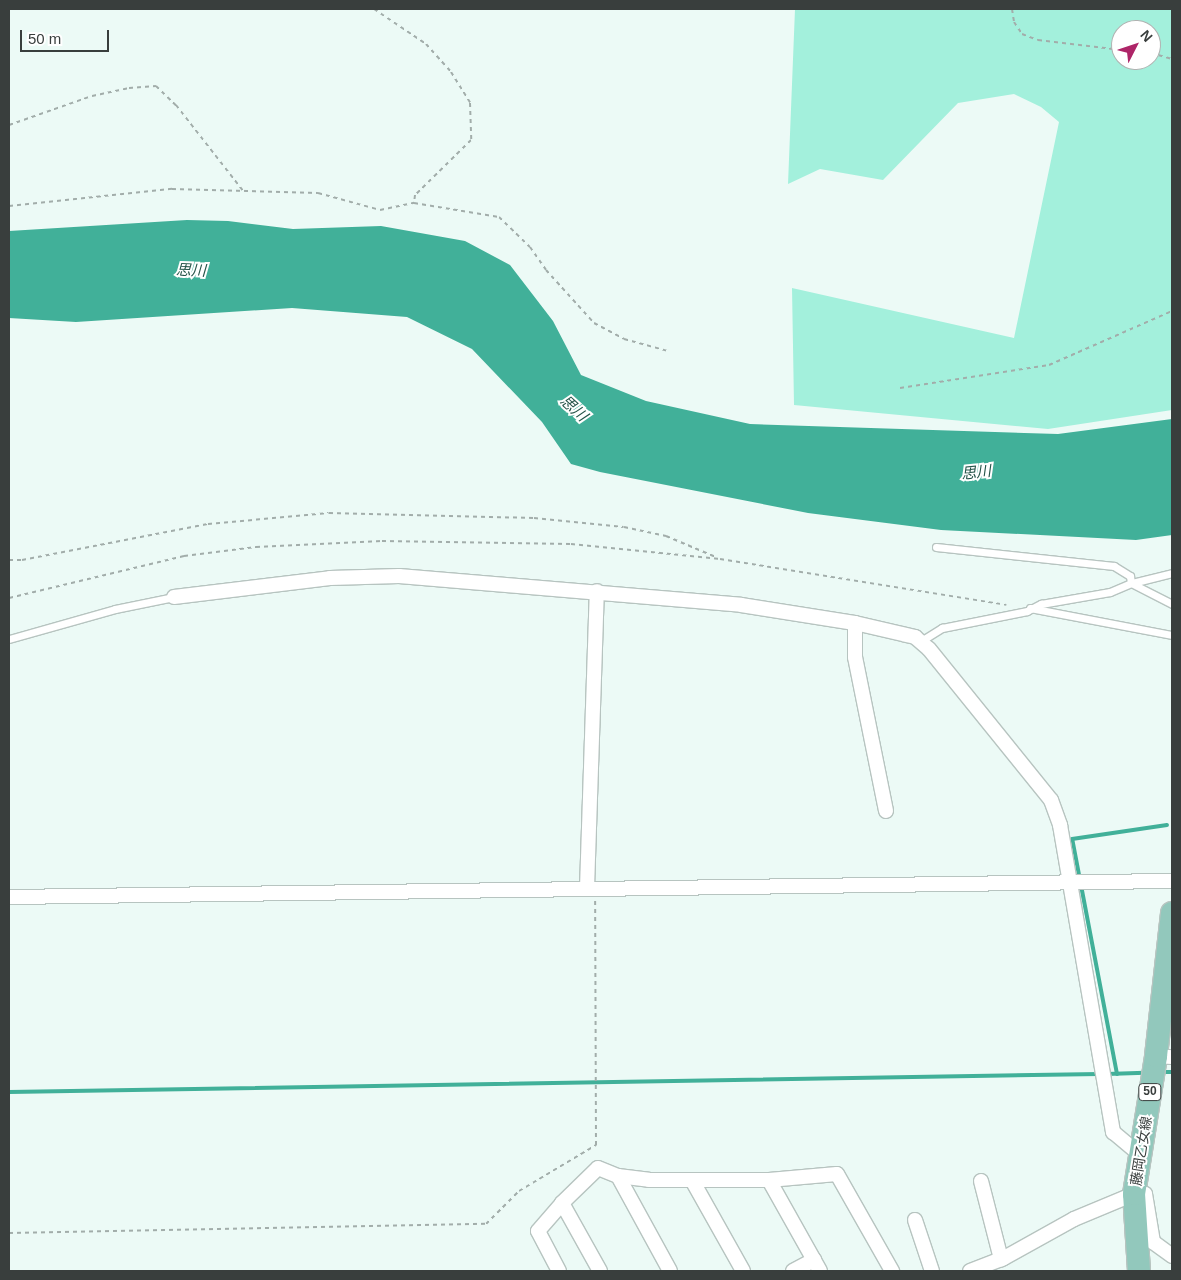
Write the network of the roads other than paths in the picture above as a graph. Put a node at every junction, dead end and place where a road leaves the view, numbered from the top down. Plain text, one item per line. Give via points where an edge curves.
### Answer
1 (936, 547) dead end
2 (1172, 573) edge
3 (1131, 583) junction
4 (597, 591) junction
5 (174, 597) joint
6 (1172, 604) edge
7 (1030, 608) junction
8 (855, 623) junction
9 (1172, 635) edge
10 (9, 639) edge
11 (921, 641) junction
12 (886, 811) dead end
13 (1068, 881) junction
14 (1172, 881) edge
15 (591, 888) junction
16 (9, 897) edge
17 (1172, 913) edge
18 (1164, 1056) edge
19 (1140, 1155) junction
20 (618, 1176) junction
21 (692, 1180) junction
22 (768, 1180) junction
23 (981, 1181) dead end
24 (1134, 1194) junction
25 (562, 1202) junction
26 (915, 1220) dead end
27 (1172, 1256) edge
28 (1000, 1259) junction
29 (817, 1266) edge
30 (976, 1270) edge
31 (559, 1271) edge
32 (600, 1271) edge
33 (670, 1271) edge
34 (743, 1271) edge
35 (794, 1271) edge
36 (892, 1271) edge
37 (932, 1271) edge
38 (1139, 1271) edge

1 - 3 lane via 1114,566 1130,576
2 - 3 lane
3 - 6 lane
3 - 7 lane via 1110,592
4 - 5 street via 399,576 330,578
4 - 8 street via 741,605
4 - 15 street
5 - 10 lane via 114,609
7 - 9 lane via 1131,630
7 - 11 lane via 937,630
8 - 11 street
8 - 12 street via 855,657
11 - 13 street via 1034,775 1051,800 1060,825
13 - 14 street
13 - 15 street
13 - 19 street via 1113,1132
15 - 16 street
17 - 18 main road, 藤岡乙女線 / 50
18 - 19 main road, 藤岡乙女線 / 50
19 - 24 main road, 藤岡乙女線 / 50
20 - 21 street
20 - 25 street via 598,1168
20 - 33 street
21 - 22 street
21 - 34 street
22 - 29 street
22 - 36 street via 837,1174
23 - 28 street
24 - 27 street via 1145,1194 1153,1242
24 - 28 street via 1074,1219
24 - 38 main road, 藤岡乙女線 / 50
25 - 31 street via 538,1231
25 - 32 street
26 - 37 street
28 - 30 street
29 - 35 street

